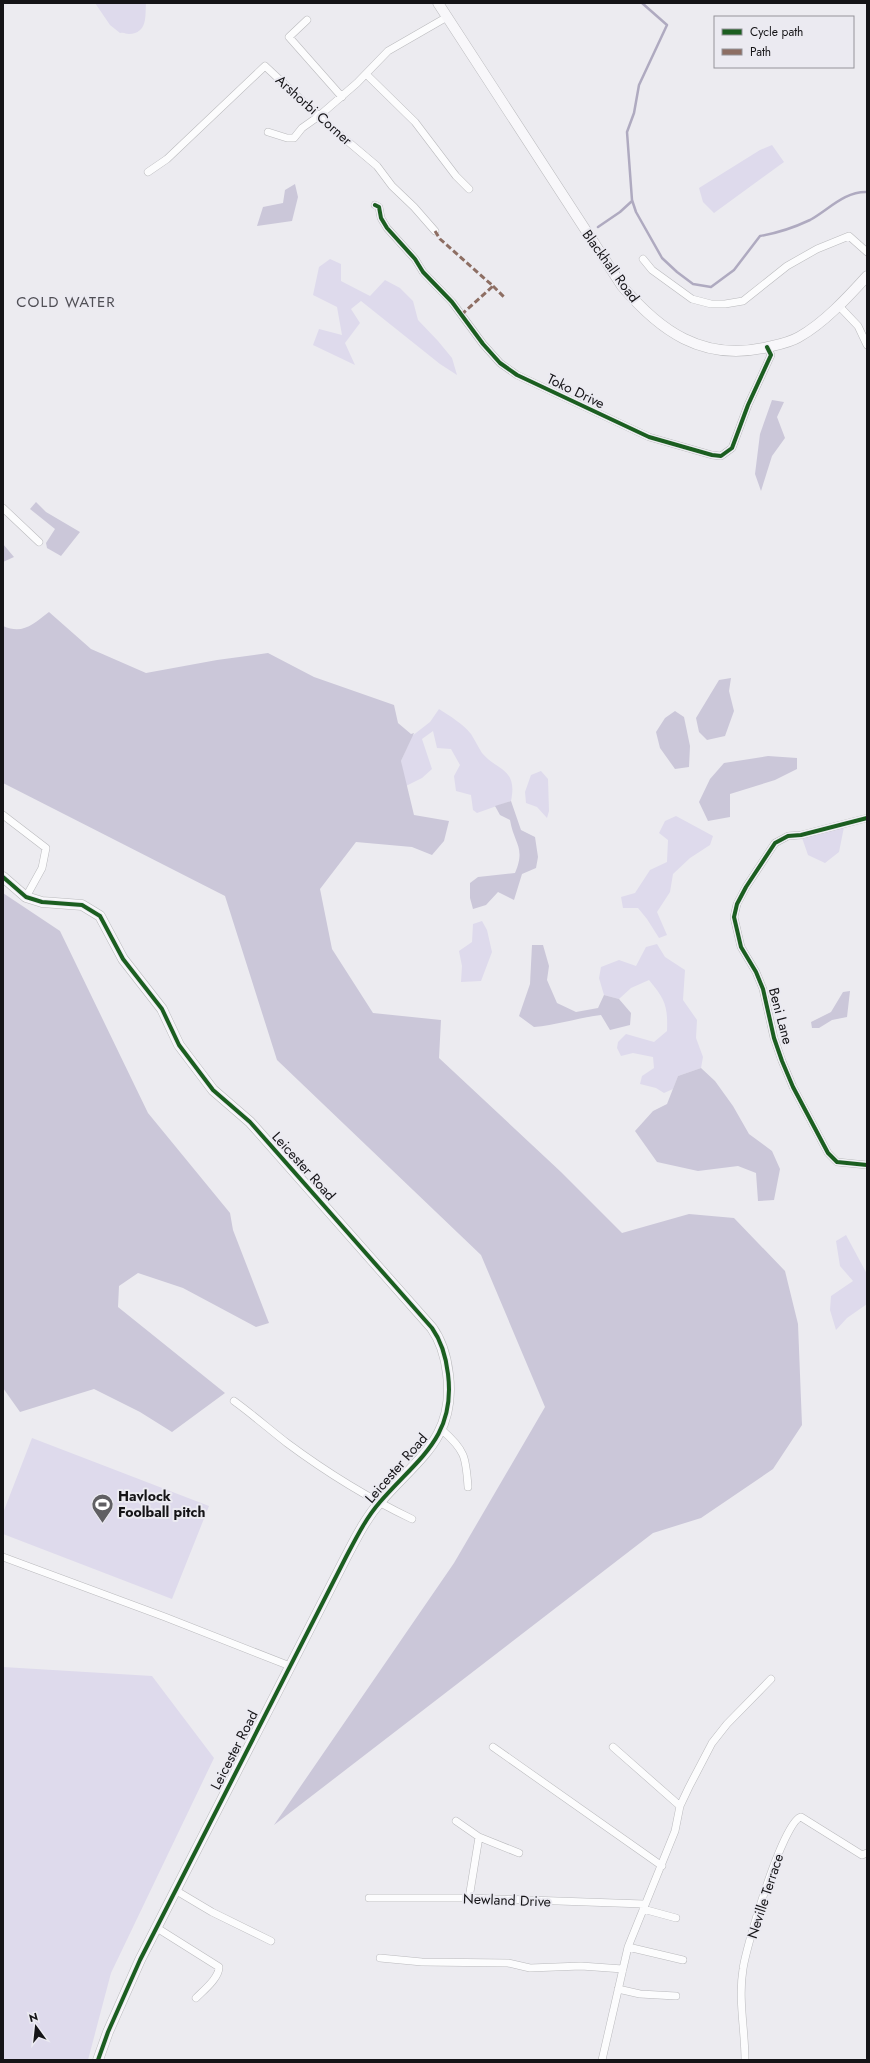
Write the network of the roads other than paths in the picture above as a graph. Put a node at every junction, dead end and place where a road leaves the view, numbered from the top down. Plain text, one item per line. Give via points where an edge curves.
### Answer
1 (438, 3) edge
2 (447, 17) junction
3 (306, 20) dead end
4 (366, 74) junction
5 (342, 97) junction
6 (319, 116) junction
7 (268, 132) dead end
8 (148, 172) dead end
9 (469, 189) dead end
10 (375, 205) dead end
11 (435, 231) dead end
12 (867, 252) edge
13 (643, 259) dead end
14 (867, 276) edge
15 (839, 306) junction
16 (867, 345) edge
17 (767, 347) junction
18 (3, 508) edge
19 (40, 542) dead end
20 (3, 815) edge
21 (867, 818) edge
22 (3, 877) edge
23 (26, 897) junction
24 (867, 1165) edge
25 (234, 1401) dead end
26 (442, 1430) junction
27 (468, 1487) dead end
28 (379, 1504) junction
29 (412, 1519) dead end
30 (3, 1557) edge
31 (290, 1666) junction
32 (771, 1679) dead end
33 (493, 1747) dead end
34 (613, 1747) dead end
35 (680, 1806) junction
36 (456, 1821) dead end
37 (480, 1837) junction
38 (519, 1853) dead end
39 (867, 1853) edge
40 (662, 1866) junction
41 (175, 1890) junction
42 (369, 1898) dead end
43 (469, 1898) junction
44 (644, 1907) junction
45 (676, 1918) dead end
46 (157, 1928) junction
47 (271, 1941) dead end
48 (628, 1947) junction
49 (380, 1958) dead end
50 (683, 1960) dead end
51 (623, 1969) junction
52 (618, 1989) junction
53 (676, 1996) dead end
54 (196, 1998) dead end
55 (98, 2060) edge
56 (602, 2060) edge
57 (745, 2060) edge

1 - 2 street, Blackhall Road
2 - 4 street via 388,51
2 - 17 street, Blackhall Road via 600,255 636,302 660,325 691,343 725,352 745,352
3 - 5 street via 289,37
4 - 5 street
4 - 9 street via 415,122
5 - 6 street
6 - 7 street via 302,128 294,138
6 - 8 street, Arshorbi Corner via 265,66 167,158
6 - 11 street, Arshorbi Corner via 378,166 392,186
10 - 17 street, Toko Drive via 379,207 381,218 391,233 452,302 472,332 500,363 517,375 649,437 712,455 725,454 732,448 748,405 772,355
12 - 13 street via 849,236 843,237 787,266 743,301 712,304 692,299 652,270
14 - 15 street, Blackhall Road
15 - 16 street via 858,326
15 - 17 street, Blackhall Road via 799,337
18 - 19 street
20 - 23 street via 46,848 42,868
21 - 24 street, Beni Lane via 788,836 775,843 746,887 737,904 734,917 741,947 764,989 774,1038 782,1061 828,1153 837,1162
22 - 23 street, Leicester Road
23 - 26 street, Leicester Road via 42,902 82,906 100,916 123,959 162,1009 179,1045 213,1090 242,1113 432,1328 442,1345 449,1381 448,1408
25 - 28 street via 287,1443
26 - 27 street via 459,1445 467,1469
26 - 28 street, Leicester Road via 418,1462
28 - 29 street
28 - 31 street, Leicester Road via 346,1557
30 - 31 street
31 - 41 street, Leicester Road
32 - 35 street via 731,1719 712,1743
33 - 40 street
34 - 35 street
35 - 40 street via 675,1831
36 - 37 street
37 - 38 street
37 - 43 street
39 - 57 street, Neville Terrace via 862,1855 801,1817 796,1819 781,1848 763,1896 743,1969 741,1995
40 - 44 street
41 - 46 street, Leicester Road
41 - 47 street via 212,1912
42 - 43 street, Newland Drive
43 - 44 street, Newland Drive
44 - 45 street, Newland Drive
44 - 48 street
46 - 54 street via 219,1967 216,1977
46 - 55 street, Leicester Road via 118,2009
48 - 50 street
48 - 51 street
49 - 51 street via 422,1962 508,1963 530,1968 581,1966
51 - 52 street
52 - 53 street via 640,1994
52 - 56 street

